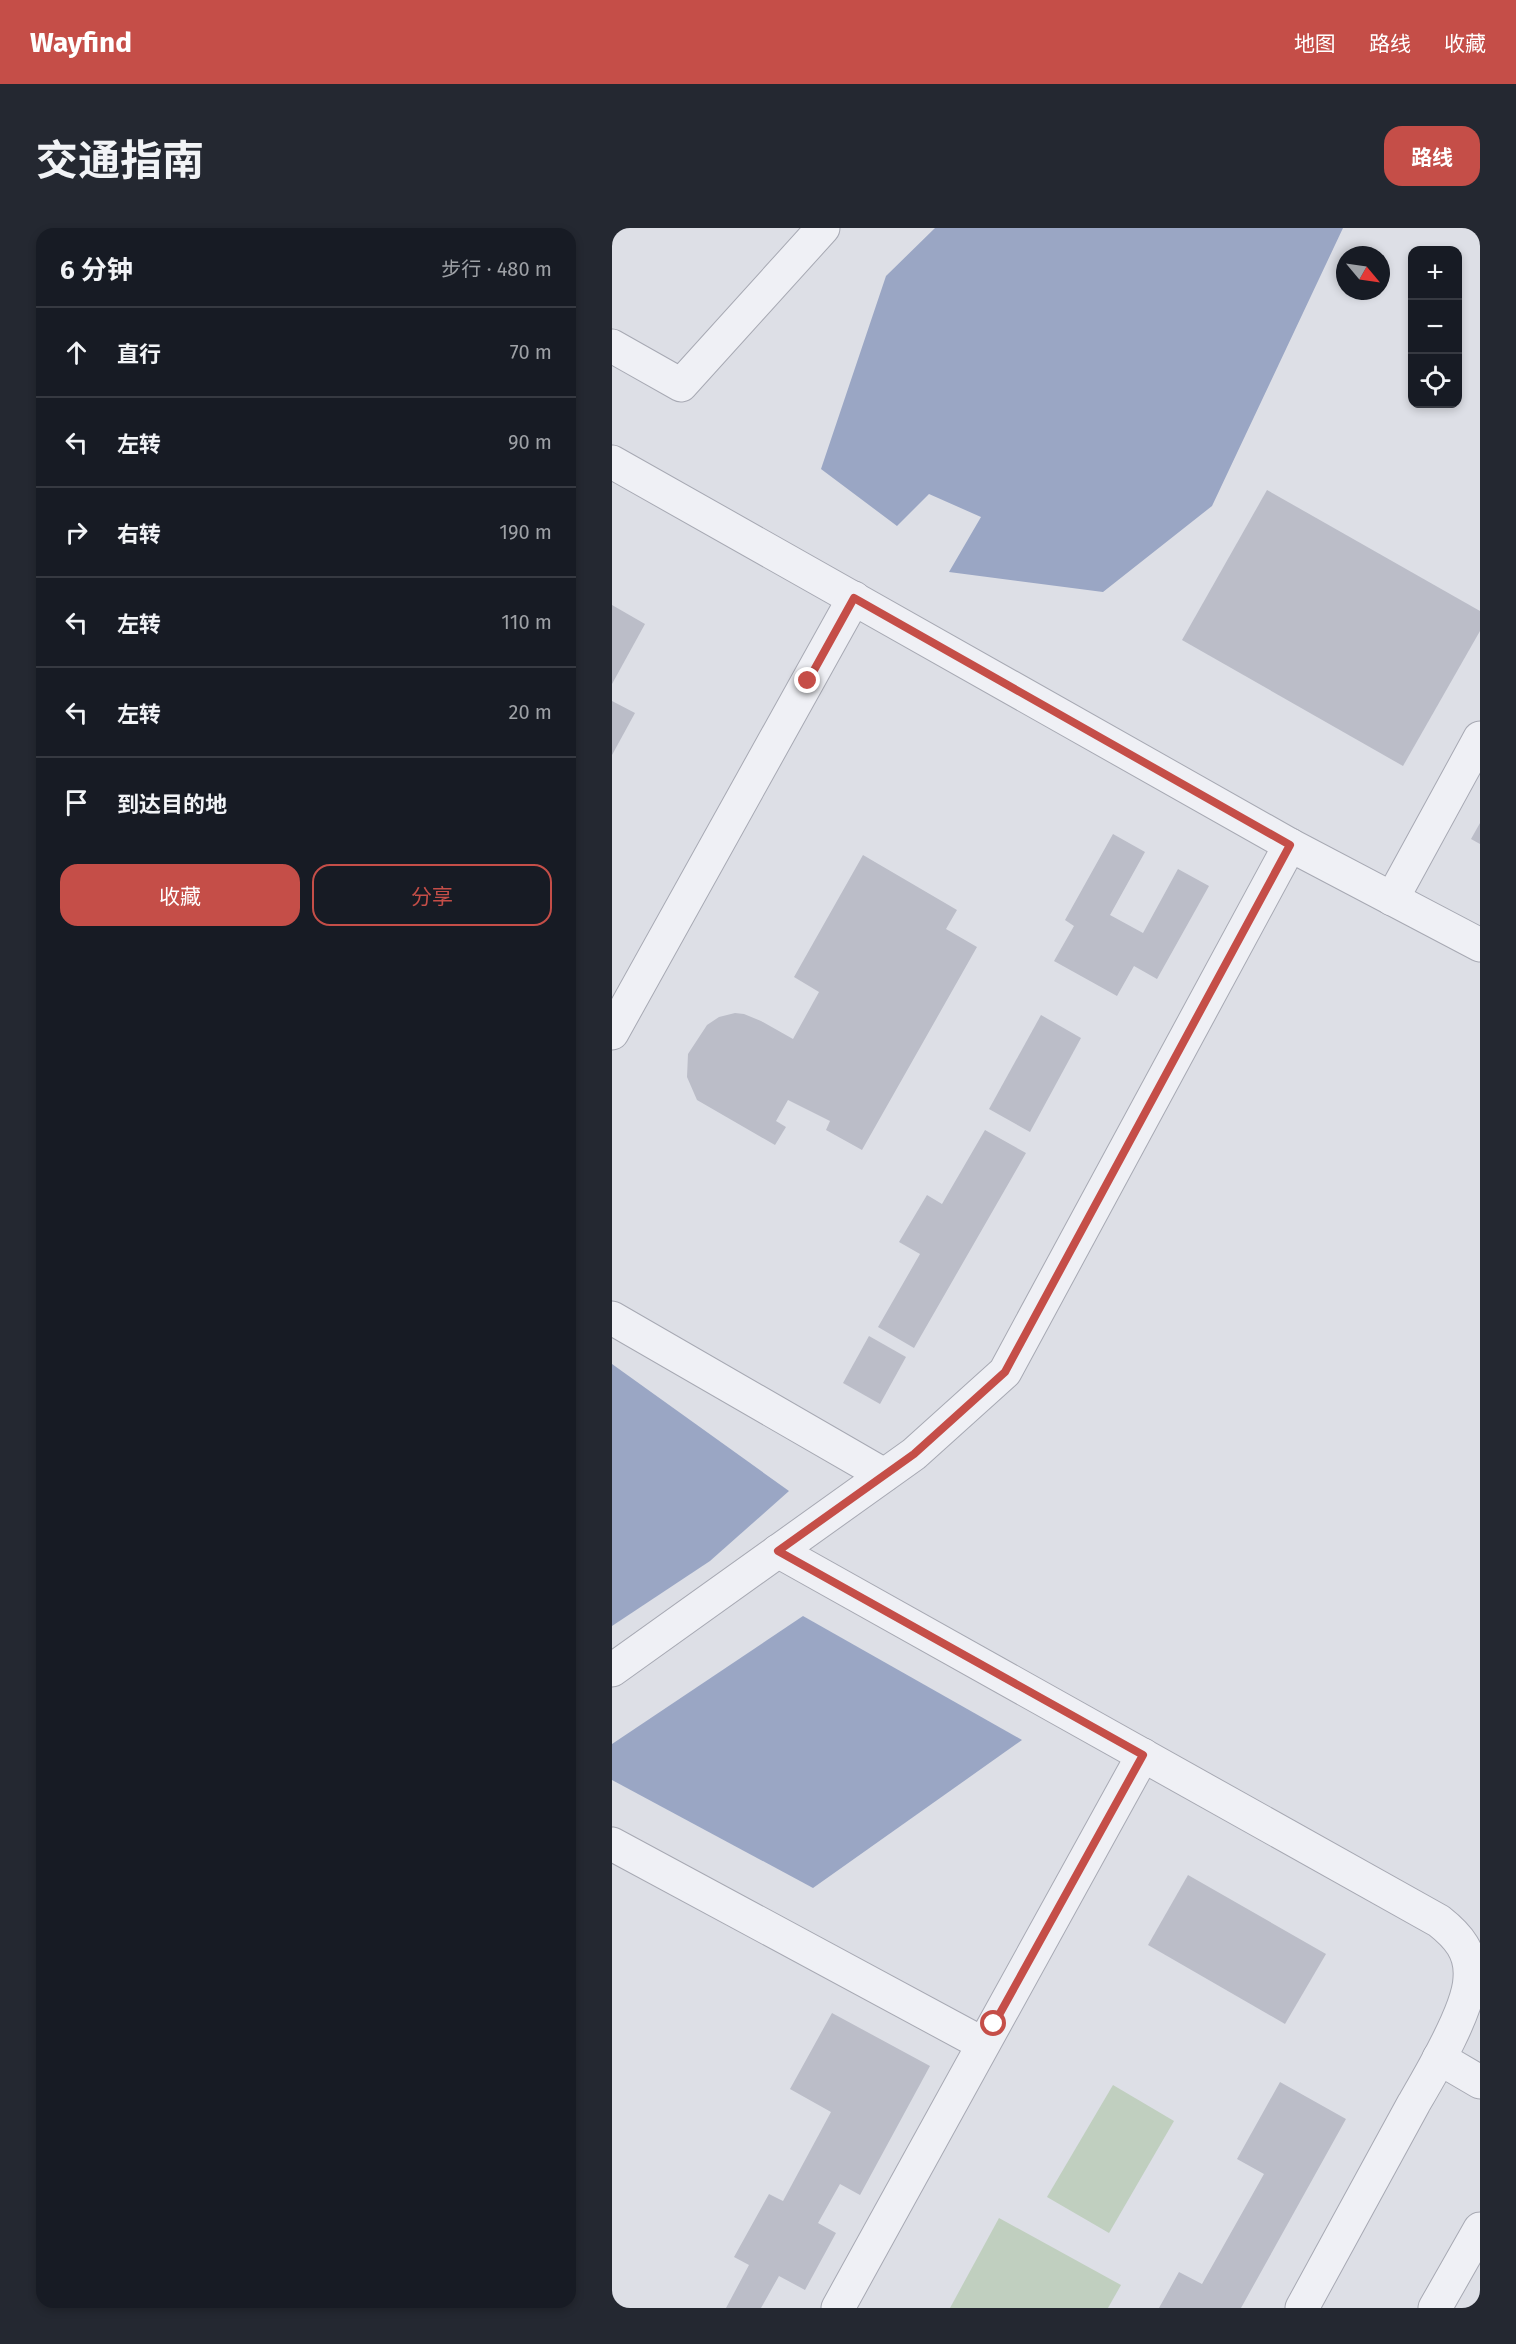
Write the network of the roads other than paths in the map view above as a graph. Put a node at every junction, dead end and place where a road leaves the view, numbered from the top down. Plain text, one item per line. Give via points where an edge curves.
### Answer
1 (823, 228) edge
2 (612, 346) edge
3 (612, 462) edge
4 (854, 598) junction
5 (1480, 738) edge
6 (1290, 845) junction
7 (1392, 899) junction
8 (1480, 945) edge
9 (612, 1033) edge
10 (612, 1318) edge
11 (884, 1475) junction
12 (778, 1551) junction
13 (612, 1670) edge
14 (1143, 1755) junction
15 (612, 1844) edge
16 (983, 2044) junction
17 (1439, 2058) junction
18 (1480, 2082) edge
19 (1480, 2229) edge
20 (838, 2308) edge
21 (1302, 2308) edge
22 (1435, 2308) edge

1 - 2 lane via 681,385
3 - 4 lane
4 - 6 lane
4 - 9 lane
5 - 7 lane
6 - 7 lane
6 - 11 lane via 1005,1372 914,1454
7 - 8 lane
10 - 11 lane
11 - 12 lane
12 - 13 lane
12 - 14 lane
14 - 16 lane
14 - 17 lane via 1452,1931 1463,1945 1470,1979 1468,1995
15 - 16 lane
16 - 20 lane
17 - 18 lane
17 - 21 lane
19 - 22 lane

